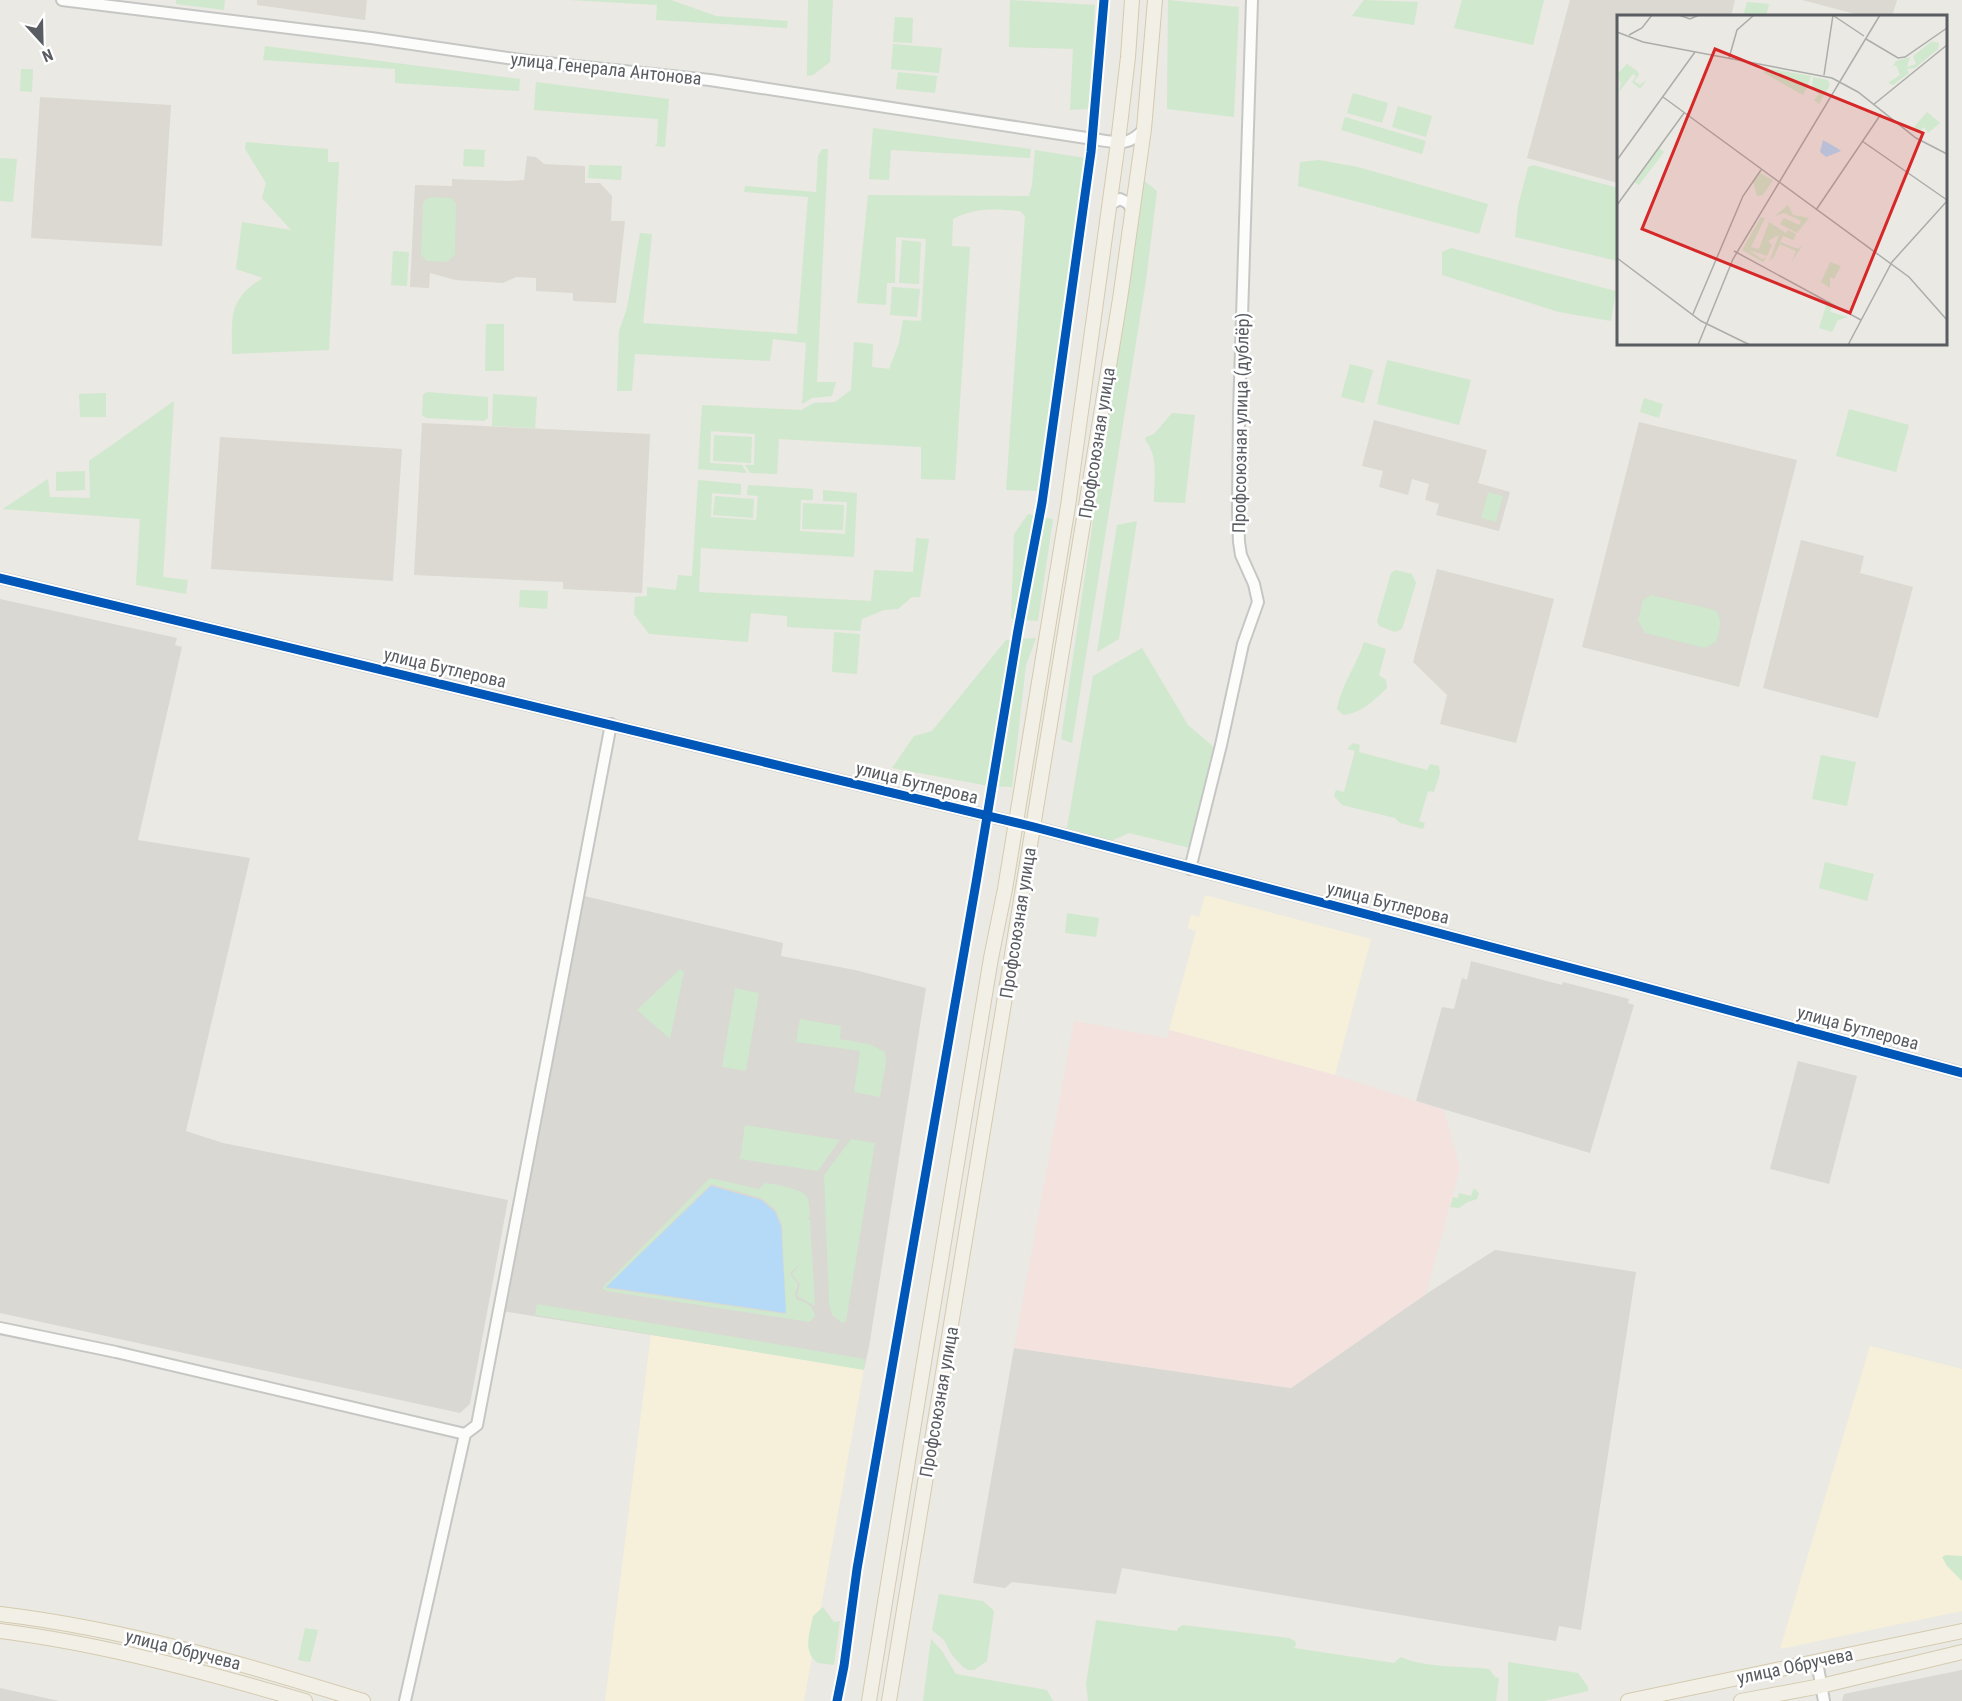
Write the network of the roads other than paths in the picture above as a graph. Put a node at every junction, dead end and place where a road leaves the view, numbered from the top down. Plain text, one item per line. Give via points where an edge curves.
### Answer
1 (62, 0) edge
2 (1132, 0) edge
3 (1155, 0) edge
4 (1252, 0) edge
5 (1144, 129) junction
6 (1118, 142) junction
7 (1108, 209) junction
8 (1133, 212) junction
9 (0, 578) edge
10 (611, 724) junction
11 (1016, 823) junction
12 (1034, 827) junction
13 (1190, 869) junction
14 (1962, 1073) edge
15 (0, 1328) edge
16 (465, 1434) junction
17 (0, 1614) edge
18 (1962, 1630) edge
19 (0, 1631) edge
20 (1962, 1652) edge
21 (1817, 1662) junction
22 (1821, 1686) junction
23 (305, 1701) edge
24 (363, 1701) edge
25 (405, 1701) edge
26 (869, 1701) edge
27 (890, 1701) edge
28 (1628, 1701) edge
29 (1741, 1701) edge
30 (1824, 1701) edge

1 - 6 street, улица Генерала Антонова via 710,81
2 - 6 main road, Профсоюзная улица
3 - 5 main road, Профсоюзная улица
4 - 13 street, Профсоюзная улица (дублёр) via 1238,512 1241,555 1258,602 1243,644
5 - 6 street via 1128,142
5 - 8 main road, Профсоюзная улица
6 - 7 main road, Профсоюзная улица
7 - 8 street via 1120,199
7 - 11 main road, Профсоюзная улица via 1068,506
8 - 12 main road, Профсоюзная улица
9 - 10 street, улица Бутлерова
10 - 11 street, улица Бутлерова
10 - 16 street via 477,1425
11 - 12 street, улица Бутлерова
11 - 26 main road, Профсоюзная улица
12 - 13 street, улица Бутлерова
12 - 27 main road, Профсоюзная улица
13 - 14 street, улица Бутлерова
15 - 16 street
16 - 25 street
17 - 24 main road, улица Обручева via 88,1627 147,1641
18 - 21 main road, улица Обручева
19 - 23 main road, улица Обручева via 142,1657
20 - 22 main road, улица Обручева
21 - 22 street
21 - 28 main road, улица Обручева
22 - 29 main road, улица Обручева
22 - 30 street

